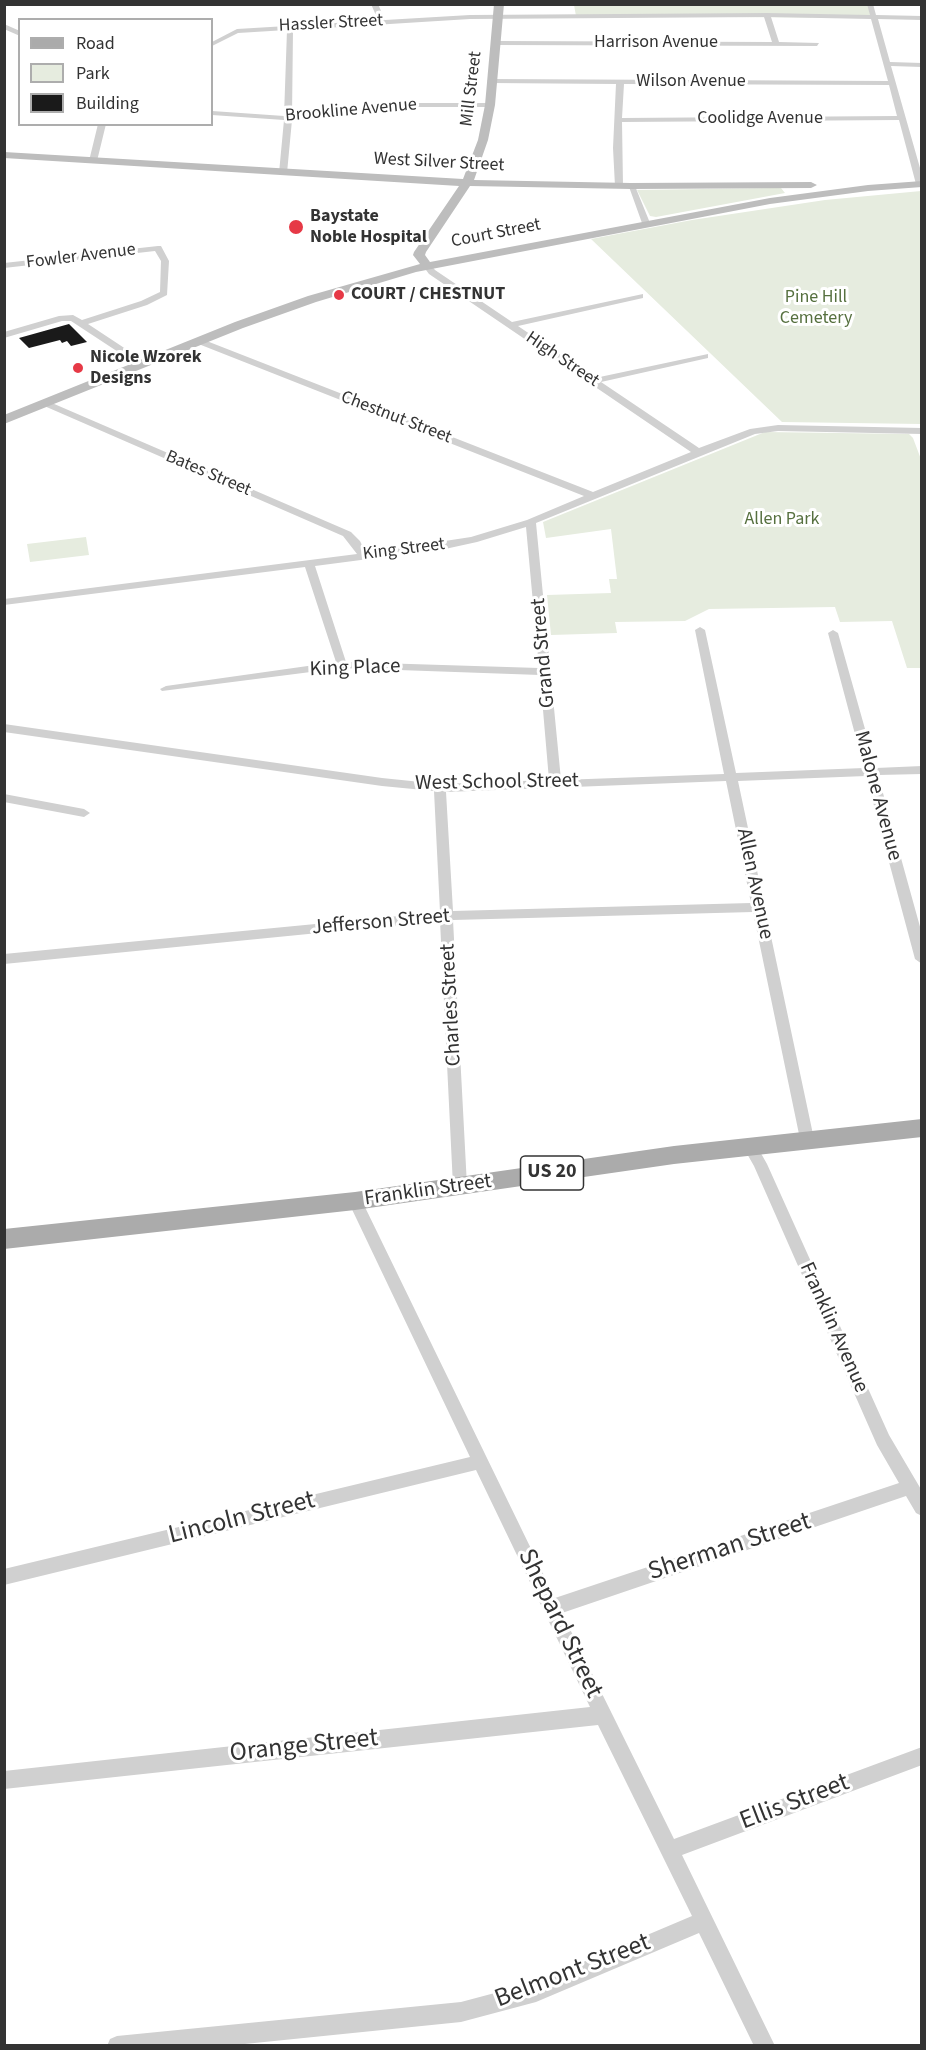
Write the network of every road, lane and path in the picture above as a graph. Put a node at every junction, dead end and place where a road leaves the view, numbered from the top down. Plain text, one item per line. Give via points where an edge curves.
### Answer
1 (374, 4) edge
2 (499, 4) edge
3 (870, 4) edge
4 (767, 15) junction
5 (498, 16) junction
6 (874, 18) junction
7 (921, 18) edge
8 (382, 21) junction
9 (290, 26) junction
10 (4, 27) edge
11 (18, 33) edge
12 (213, 43) edge
13 (496, 43) junction
14 (776, 44) junction
15 (817, 44) dead end
16 (886, 64) junction
17 (921, 65) edge
18 (491, 81) junction
19 (620, 82) junction
20 (892, 83) junction
21 (490, 105) junction
22 (213, 113) edge
23 (288, 118) junction
24 (902, 118) junction
25 (618, 120) junction
26 (102, 126) edge
27 (4, 155) edge
28 (93, 161) junction
29 (283, 173) junction
30 (467, 183) junction
31 (921, 184) edge
32 (776, 185) junction
33 (625, 186) junction
34 (873, 187) junction
35 (798, 197) junction
36 (646, 223) junction
37 (4, 266) edge
38 (427, 266) junction
39 (640, 297) dead end
40 (81, 323) junction
41 (510, 325) junction
42 (4, 335) edge
43 (199, 341) junction
44 (705, 356) dead end
45 (141, 363) junction
46 (593, 381) junction
47 (45, 403) junction
48 (4, 420) edge
49 (921, 431) edge
50 (698, 452) junction
51 (593, 496) junction
52 (531, 522) junction
53 (363, 556) junction
54 (309, 562) junction
55 (4, 602) edge
56 (700, 630) dead end
57 (833, 633) dead end
58 (342, 665) junction
59 (546, 672) junction
60 (166, 689) dead end
61 (4, 729) edge
62 (921, 770) edge
63 (871, 773) junction
64 (731, 777) junction
65 (555, 783) junction
66 (440, 788) junction
67 (4, 798) edge
68 (84, 813) dead end
69 (758, 907) junction
70 (447, 916) junction
71 (4, 959) edge
72 (921, 959) edge
73 (921, 1128) edge
74 (807, 1139) junction
75 (749, 1145) junction
76 (460, 1186) junction
77 (355, 1201) junction
78 (4, 1239) edge
79 (480, 1462) junction
80 (908, 1487) junction
81 (921, 1508) edge
82 (4, 1577) edge
83 (550, 1608) junction
84 (603, 1715) junction
85 (921, 1756) edge
86 (4, 1780) edge
87 (669, 1850) junction
88 (704, 1921) junction
89 (117, 2046) edge
90 (765, 2046) edge

1 - 8 street
2 - 5 main road, Mill Street
3 - 6 street
4 - 5 street, Hassler Street
4 - 6 street, Hassler Street
4 - 14 street
5 - 8 street, Hassler Street
5 - 13 main road, Mill Street
6 - 7 street, Hassler Street
6 - 16 street
8 - 9 street, Hassler Street
9 - 12 street, Hassler Street via 237,30
9 - 23 street
10 - 11 street
13 - 14 street, Harrison Avenue
13 - 18 main road, Mill Street
14 - 15 street, Harrison Avenue
16 - 17 street
16 - 20 street
18 - 19 street, Wilson Avenue
18 - 21 main road, Mill Street
19 - 20 street, Wilson Avenue
19 - 25 street
20 - 24 street
21 - 23 street, Brookline Avenue via 414,105
21 - 30 main road, Mill Street via 483,140
22 - 23 street, Brookline Avenue
23 - 29 street
24 - 25 street, Coolidge Avenue
24 - 31 street
25 - 33 street
26 - 28 street
27 - 28 main road, West Silver Street
28 - 29 main road, West Silver Street
29 - 30 main road, West Silver Street
30 - 33 main road, West Silver Street
30 - 38 main road, Mill Street via 420,252
31 - 34 main road
32 - 33 main road, West Silver Street
32 - 34 main road, West Silver Street
32 - 35 main road via 790,189
33 - 36 street
34 - 35 main road, Court Street
35 - 36 main road, Court Street
36 - 38 main road, Court Street
37 - 40 street, Fowler Avenue via 158,248 165,261 166,289 160,296
38 - 41 street, High Street
38 - 43 main road, Court Street via 318,297
39 - 41 street
40 - 42 street via 62,318
40 - 45 street
41 - 46 street, High Street
43 - 45 main road, Court Street
43 - 51 street, Chestnut Street
44 - 46 street
45 - 47 main road, Court Street
46 - 50 street, High Street
47 - 48 main road, Court Street
47 - 53 street, Bates Street via 347,534
49 - 50 street, King Street via 753,431
50 - 51 street, King Street
51 - 52 street, King Street
52 - 53 street, King Street via 445,546
52 - 59 street, Grand Street
53 - 54 street, King Street
54 - 55 street, King Street
54 - 58 street
56 - 64 street, Allen Avenue
57 - 63 street, Malone Avenue
58 - 59 street, King Place
58 - 60 street, King Place
59 - 65 street, Grand Street
61 - 66 street, West School Street
62 - 63 street, West School Street
63 - 64 street, West School Street
63 - 72 street, Malone Avenue
64 - 65 street, West School Street
64 - 69 street, Allen Avenue
65 - 66 street, West School Street
66 - 70 street, Charles Street
67 - 68 street
69 - 70 street, Jefferson Street
69 - 74 street, Allen Avenue
70 - 71 street, Jefferson Street
70 - 76 street, Charles Street
73 - 74 main road, Franklin Street / US 20
74 - 75 main road, Franklin Street / US 20
75 - 76 main road, Franklin Street / US 20
75 - 80 street, Franklin Avenue
76 - 77 main road, Franklin Street / US 20
77 - 78 main road, Franklin Street / US 20
77 - 79 street, Shepard Street
79 - 82 street, Lincoln Street
79 - 83 street, Shepard Street
80 - 81 street, Franklin Avenue
80 - 83 street, Sherman Street
83 - 84 street, Shepard Street
84 - 86 street, Orange Street
84 - 87 street, Shepard Street
85 - 87 street, Ellis Street
87 - 88 street, Shepard Street
88 - 89 street, Belmont Street via 536,1992 461,2012
88 - 90 street, Shepard Street

